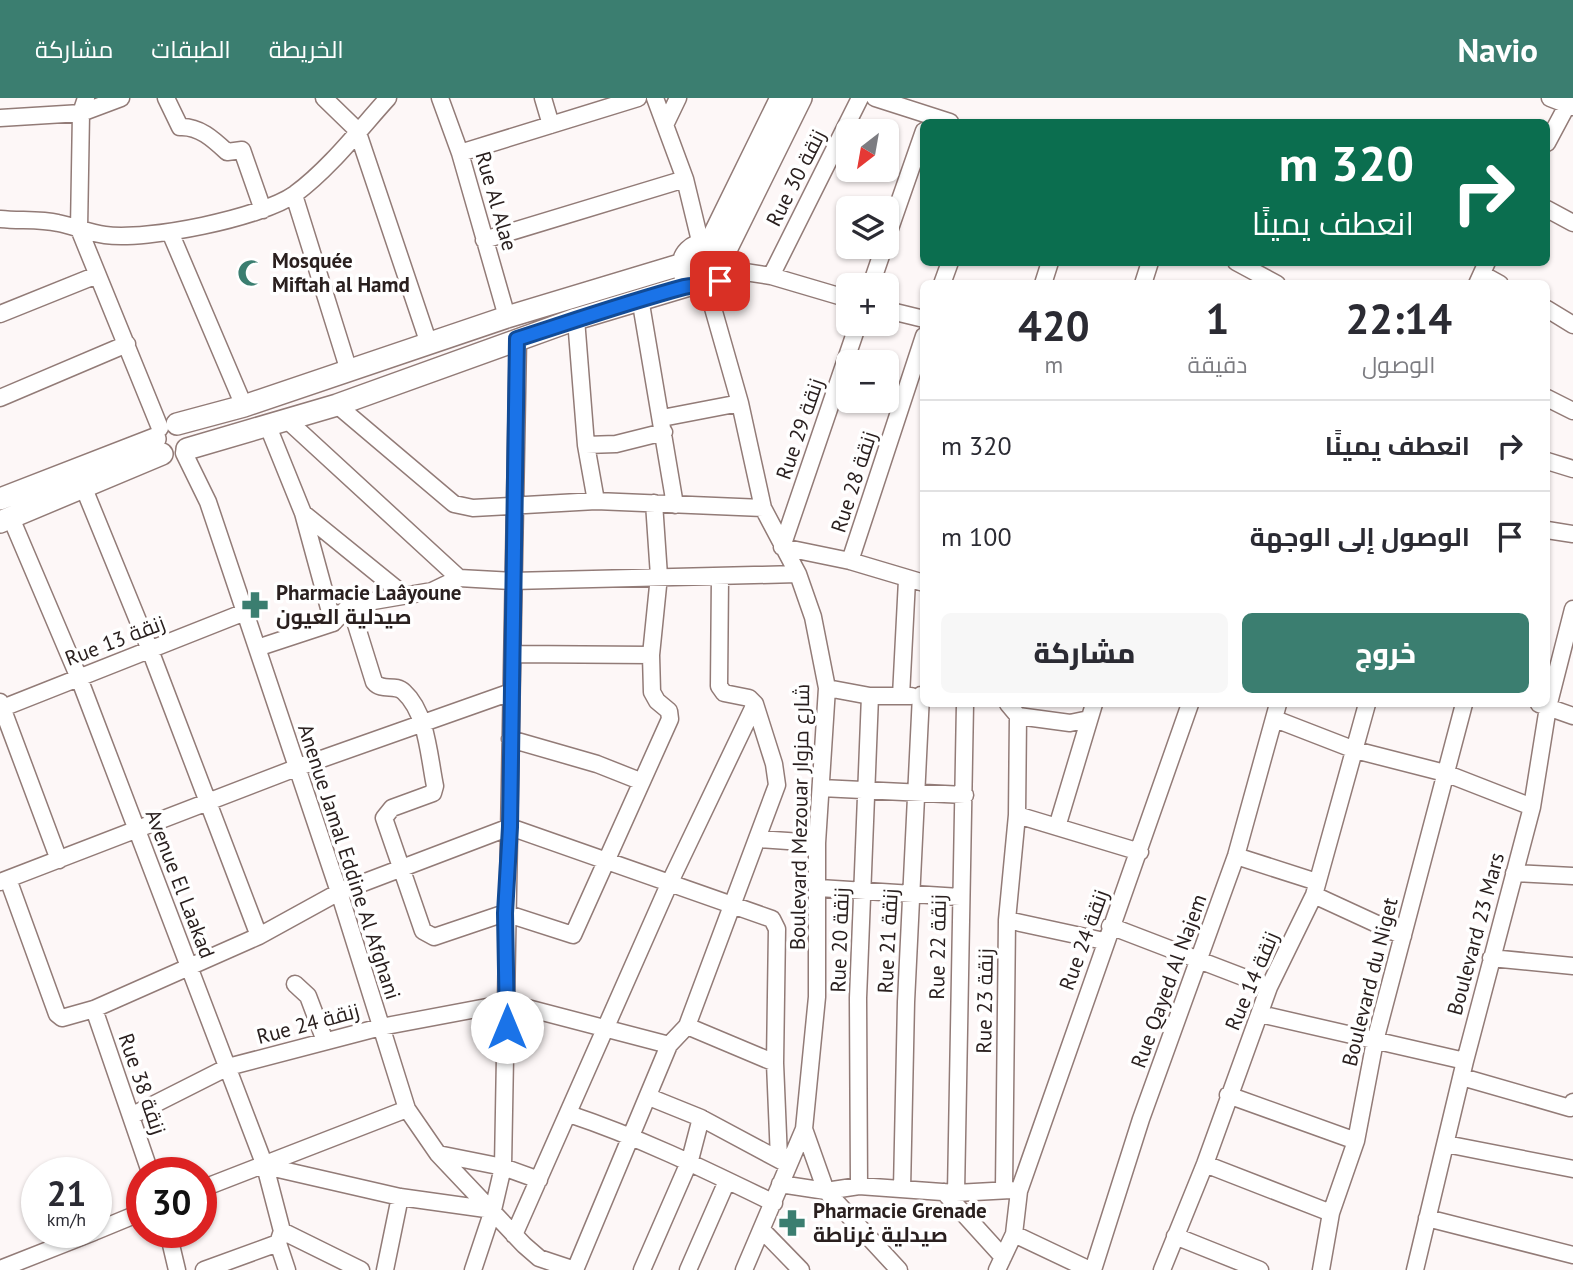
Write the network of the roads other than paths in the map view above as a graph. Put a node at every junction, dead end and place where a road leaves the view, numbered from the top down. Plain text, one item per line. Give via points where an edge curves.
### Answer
1 (121, 98) edge
2 (166, 98) edge
3 (324, 98) edge
4 (388, 98) edge
5 (440, 98) edge
6 (543, 98) edge
7 (638, 98) edge
8 (655, 98) edge
9 (678, 98) edge
10 (781, 98) edge
11 (801, 98) edge
12 (860, 98) edge
13 (875, 98) edge
14 (1550, 98) edge
15 (1570, 104) edge
16 (83, 106) edge
17 (0, 118) edge
18 (920, 120) edge
19 (666, 123) junction
20 (551, 125) junction
21 (357, 130) junction
22 (1550, 138) edge
23 (920, 143) edge
24 (460, 153) junction
25 (685, 180) junction
26 (294, 195) junction
27 (899, 203) edge
28 (263, 210) junction
29 (1550, 211) edge
30 (0, 219) edge
31 (1573, 223) edge
32 (79, 229) junction
33 (170, 232) junction
34 (484, 240) junction
35 (714, 254) junction
36 (683, 264) junction
37 (97, 275) junction
38 (771, 276) junction
39 (700, 286) junction
40 (836, 295) edge
41 (640, 298) junction
42 (1550, 311) edge
43 (899, 313) edge
44 (0, 314) edge
45 (507, 317) junction
46 (920, 318) edge
47 (576, 319) junction
48 (1573, 324) edge
49 (854, 336) edge
50 (517, 339) junction
51 (127, 344) junction
52 (429, 344) junction
53 (920, 348) edge
54 (349, 370) junction
55 (0, 398) edge
56 (1550, 400) edge
57 (740, 403) junction
58 (337, 405) junction
59 (244, 406) junction
60 (1573, 411) edge
61 (276, 422) junction
62 (663, 425) junction
63 (163, 436) junction
64 (586, 445) junction
65 (185, 451) junction
66 (1550, 462) edge
67 (1573, 469) edge
68 (83, 486) junction
69 (596, 501) junction
70 (654, 503) junction
71 (513, 505) junction
72 (675, 505) junction
73 (763, 508) junction
74 (4, 513) edge
75 (303, 513) junction
76 (1550, 530) edge
77 (1573, 534) edge
78 (782, 547) junction
79 (849, 561) junction
80 (798, 573) junction
81 (659, 576) junction
82 (720, 576) junction
83 (459, 578) junction
84 (907, 580) junction
85 (512, 581) junction
86 (920, 582) edge
87 (404, 595) junction
88 (350, 605) junction
89 (1573, 608) edge
90 (245, 612) junction
91 (333, 623) junction
92 (257, 648) junction
93 (150, 650) junction
94 (513, 654) junction
95 (651, 654) junction
96 (79, 678) junction
97 (1550, 682) edge
98 (827, 688) junction
99 (511, 692) junction
100 (920, 695) edge
101 (870, 696) junction
102 (901, 696) junction
103 (755, 704) junction
104 (1, 706) edge
105 (921, 707) edge
106 (965, 707) edge
107 (1189, 707) edge
108 (1366, 707) edge
109 (1463, 707) edge
110 (1543, 707) edge
111 (1548, 707) edge
112 (1013, 710) edge
113 (1091, 711) edge
114 (1277, 711) edge
115 (1573, 716) edge
116 (422, 724) junction
117 (510, 740) junction
118 (1355, 750) junction
119 (296, 768) junction
120 (1445, 774) junction
121 (640, 781) junction
122 (821, 788) junction
123 (867, 789) junction
124 (915, 791) junction
125 (965, 795) junction
126 (208, 803) junction
127 (1532, 807) junction
128 (1017, 815) junction
129 (510, 827) junction
130 (1057, 827) junction
131 (137, 830) junction
132 (759, 839) junction
133 (817, 843) junction
134 (1140, 852) junction
135 (1236, 856) junction
136 (607, 858) junction
137 (59, 860) junction
138 (402, 867) junction
139 (1514, 873) junction
140 (1573, 876) edge
141 (4, 881) edge
142 (670, 882) junction
143 (819, 888) junction
144 (1315, 888) junction
145 (339, 892) junction
146 (863, 892) junction
147 (912, 893) junction
148 (960, 897) junction
149 (732, 903) junction
150 (505, 913) junction
151 (1007, 920) junction
152 (1107, 934) junction
153 (259, 936) junction
154 (1403, 936) junction
155 (1491, 958) junction
156 (1199, 962) junction
157 (189, 966) junction
158 (1573, 966) edge
159 (295, 984) dead end
160 (1269, 987) junction
161 (508, 1003) junction
162 (94, 1009) junction
163 (1260, 1014) junction
164 (687, 1026) junction
165 (381, 1027) junction
166 (605, 1027) junction
167 (325, 1041) junction
168 (1376, 1041) junction
169 (669, 1045) junction
170 (775, 1063) junction
171 (228, 1067) junction
172 (1463, 1069) junction
173 (1228, 1095) junction
174 (649, 1097) junction
175 (1572, 1107) edge
176 (407, 1109) junction
177 (569, 1114) junction
178 (131, 1116) junction
179 (701, 1118) junction
180 (804, 1129) junction
181 (630, 1134) junction
182 (1356, 1141) junction
183 (1446, 1144) junction
184 (438, 1154) junction
185 (145, 1157) edge
186 (690, 1160) junction
187 (783, 1161) junction
188 (1205, 1164) junction
189 (265, 1166) junction
190 (503, 1167) junction
191 (1573, 1169) edge
192 (539, 1180) junction
193 (727, 1181) junction
194 (217, 1183) edge
195 (780, 1184) junction
196 (859, 1185) junction
197 (902, 1189) junction
198 (1011, 1190) junction
199 (827, 1191) junction
200 (950, 1192) junction
201 (400, 1197) junction
202 (774, 1203) junction
203 (493, 1210) junction
204 (1331, 1213) junction
205 (1427, 1218) junction
206 (762, 1230) junction
207 (1014, 1234) junction
208 (514, 1235) junction
209 (1175, 1236) junction
210 (280, 1237) junction
211 (63, 1248) edge
212 (172, 1248) edge
213 (1573, 1255) edge
214 (538, 1260) edge
215 (1000, 1263) edge
216 (33, 1264) edge
217 (0, 1269) edge
218 (177, 1270) edge
219 (204, 1270) edge
220 (287, 1270) edge
221 (361, 1270) edge
222 (385, 1270) edge
223 (473, 1270) edge
224 (642, 1270) edge
225 (688, 1270) edge
226 (744, 1270) edge
227 (802, 1270) edge
228 (899, 1270) edge
229 (1092, 1270) edge
230 (1162, 1270) edge
231 (1260, 1270) edge
232 (1321, 1270) edge
233 (1415, 1270) edge

1 - 16 street
2 - 28 street via 180,127 191,126 212,137 227,152 242,150
3 - 21 street
4 - 21 street
5 - 24 street, Rue Al Alae
6 - 20 street
7 - 20 street
8 - 19 street
9 - 19 street
10 - 35 main road
11 - 35 main road
12 - 38 street, Rue 30 زنقة
13 - 18 street
14 - 15 street
15 - 22 street
16 - 17 street
16 - 32 street
19 - 25 street
20 - 24 street
21 - 26 street
21 - 52 street
23 - 27 street
24 - 34 street, Rue Al Alae
25 - 34 street
25 - 35 street
26 - 28 street
26 - 54 street
28 - 33 street
29 - 31 street
30 - 32 street via 57,222
32 - 33 street via 107,236
32 - 37 street
33 - 59 street
34 - 45 street, Rue Al Alae
35 - 36 main road via 687,253
35 - 38 street
35 - 39 main road via 720,281
36 - 39 main road via 685,276
36 - 45 main road
37 - 44 street
37 - 51 street
38 - 40 street
39 - 41 main road
39 - 57 street, Boulevard Mezouar شارع مزوار
41 - 47 main road
41 - 62 street
42 - 48 street
43 - 46 street
45 - 52 main road
47 - 50 main road
47 - 64 street
49 - 78 street, Rue 29 زنقة
50 - 58 main road
50 - 71 street
51 - 55 street
51 - 63 street
52 - 54 main road
53 - 79 street, Rue 28 زنقة
54 - 59 main road
56 - 60 street
57 - 62 street
57 - 73 street, Boulevard Mezouar شارع مزوار
58 - 61 main road
58 - 71 street via 454,504 473,508
59 - 63 main road
61 - 65 main road
61 - 75 street
61 - 83 street
62 - 64 street via 616,444
62 - 72 street
63 - 65 main road via 173,458
63 - 65 main road via 186,432
63 - 68 main road
63 - 74 main road
64 - 69 street
65 - 90 street, Anenue Jamal Eddine Al Afghani via 208,502
66 - 67 street
68 - 74 main road
68 - 93 street
69 - 70 street
69 - 71 street
70 - 72 street
70 - 81 street
71 - 85 street
72 - 73 street
73 - 78 street, Boulevard Mezouar شارع مزوار
74 - 96 street, Avenue El Laakad
75 - 87 street
75 - 91 street
76 - 77 street
78 - 79 street
78 - 80 street, Boulevard Mezouar شارع مزوار
79 - 84 street
80 - 82 street
80 - 98 street, Boulevard Mezouar شارع مزوار via 813,617
81 - 82 street
81 - 85 street
81 - 95 street
82 - 103 street via 719,686 723,693 749,698
83 - 85 street
83 - 87 street via 432,591
84 - 86 street
84 - 102 street
85 - 94 street
87 - 88 street
88 - 91 street
88 - 116 street via 374,682 404,692
89 - 97 street, Boulevard 23 Mars
90 - 92 street, Anenue Jamal Eddine Al Afghani
90 - 93 street, Rue 13 زنقة
91 - 92 street
92 - 119 street, Anenue Jamal Eddine Al Afghani
93 - 96 street, Rue 13 زنقة
93 - 126 street
94 - 95 street
94 - 99 street
95 - 121 street via 652,692 670,719
96 - 104 street, Rue 13 زنقة
96 - 131 street, Avenue El Laakad
98 - 101 street
98 - 122 street, Boulevard Mezouar شارع مزوار
99 - 116 street
99 - 117 street
100 - 102 street
101 - 102 street
101 - 123 street, Rue 20 زنقة
103 - 132 street via 777,785
103 - 142 street
104 - 137 street
105 - 124 street, Rue 21 زنقة
106 - 125 street, Rue 22 زنقة
107 - 134 street, Rue 24 زنقة
108 - 118 street, Rue 14 زنقة
109 - 120 street, Boulevard du Niget
110 - 127 street, Boulevard 23 Mars
111 - 115 street
112 - 113 street via 1070,723
112 - 128 street, Rue 23 زنقة
113 - 130 street
114 - 118 street
114 - 135 street, Rue Qayed Al Najem
116 - 119 street
116 - 138 street via 433,793 391,808 384,818
117 - 121 street
117 - 129 street
118 - 120 street
118 - 144 street, Rue 14 زنقة
119 - 126 street
119 - 145 street, Anenue Jamal Eddine Al Afghani
120 - 127 street
120 - 154 street, Boulevard du Niget
121 - 136 street
122 - 123 street
122 - 133 street, Boulevard Mezouar شارع مزوار
123 - 124 street
123 - 146 street, Rue 20 زنقة
124 - 125 street
124 - 147 street, Rue 21 زنقة
125 - 148 street, Rue 22 زنقة
126 - 131 street
126 - 153 street
127 - 139 street, Boulevard 23 Mars
128 - 130 street
128 - 151 street, Rue 23 زنقة
129 - 136 street
129 - 138 street
129 - 150 street
130 - 134 street
131 - 137 street
131 - 157 street, Avenue El Laakad
132 - 133 street
132 - 149 street
133 - 143 street, Boulevard Mezouar شارع مزوار
134 - 152 street, Rue 24 زنقة
135 - 144 street
135 - 156 street, Rue Qayed Al Najem
136 - 142 street
136 - 150 street via 573,935
137 - 141 street
138 - 145 street
138 - 150 street via 428,936
139 - 140 street
139 - 155 street, Boulevard 23 Mars
141 - 162 street via 57,1014 68,1018
142 - 149 street
142 - 166 street
143 - 146 street
143 - 180 street, Boulevard Mezouar شارع مزوار via 817,997
144 - 154 street
144 - 160 street, Rue 14 زنقة
145 - 153 street
145 - 165 street, Anenue Jamal Eddine Al Afghani
146 - 147 street
146 - 196 street, Rue 20 زنقة via 858,998
147 - 148 street
147 - 197 street, Rue 21 زنقة
148 - 200 street, Rue 22 زنقة
149 - 164 street
149 - 170 street via 772,919 777,929
150 - 161 street
151 - 152 street
151 - 198 street, Rue 23 زنقة
152 - 156 street
152 - 198 street, Rue 24 زنقة
153 - 157 street
154 - 168 street, Boulevard du Niget
155 - 158 street
155 - 172 street, Boulevard 23 Mars
156 - 160 street
156 - 229 street, Rue Qayed Al Najem
157 - 162 street
157 - 171 street, Avenue El Laakad
159 - 167 street via 308,996
160 - 163 street, Rue 14 زنقة
161 - 165 street, Rue 24 زنقة
161 - 166 street, Rue 24 زنقة
161 - 190 street
162 - 178 street, Rue 38 زنقة
163 - 168 street
163 - 173 street, Rue 14 زنقة
164 - 169 street
164 - 170 street
165 - 167 street, Rue 24 زنقة
165 - 176 street, Anenue Jamal Eddine Al Afghani
166 - 169 street, Rue 24 زنقة
166 - 177 street
167 - 171 street, Rue 24 زنقة
168 - 172 street
168 - 182 street, Boulevard du Niget
169 - 174 street
170 - 187 street
171 - 178 street, Rue 24 زنقة
171 - 189 street, Avenue El Laakad
172 - 175 street
172 - 183 street, Boulevard 23 Mars
173 - 182 street
173 - 188 street, Rue 14 زنقة
174 - 179 street
174 - 181 street
176 - 184 street, Anenue Jamal Eddine Al Afghani
176 - 189 street
177 - 181 street
177 - 192 street
178 - 185 street, Rue 38 زنقة
179 - 186 street
179 - 187 street
180 - 187 street, Boulevard Mezouar شارع مزوار
180 - 199 street
181 - 186 street
181 - 214 street via 575,1270
182 - 204 street, Boulevard du Niget
183 - 191 street
183 - 205 street, Boulevard 23 Mars
184 - 190 street
184 - 203 street, Anenue Jamal Eddine Al Afghani
186 - 193 street
186 - 224 street
187 - 195 street, Boulevard Mezouar شارع مزوار
188 - 204 street
188 - 209 street, Rue 14 زنقة
189 - 194 street
189 - 201 street
189 - 210 street, Avenue El Laakad
190 - 192 street
190 - 203 street
192 - 208 street
193 - 202 street
193 - 225 street
195 - 199 street
195 - 202 street, Boulevard Mezouar شارع مزوار
196 - 197 street
196 - 199 street
197 - 200 street
198 - 200 street
198 - 207 street
199 - 228 street
200 - 215 street
201 - 203 street
201 - 222 street
202 - 206 street, Boulevard Mezouar شارع مزوار
203 - 208 street, Anenue Jamal Eddine Al Afghani
203 - 223 street
204 - 232 street, Boulevard du Niget
205 - 213 street
205 - 233 street, Boulevard 23 Mars
206 - 226 street, Boulevard Mezouar شارع مزوار
206 - 227 street
207 - 215 street
207 - 229 street
208 - 214 street, Anenue Jamal Eddine Al Afghani
209 - 230 street, Rue 14 زنقة
209 - 231 street
210 - 219 street
210 - 220 street, Avenue El Laakad
210 - 221 street
211 - 216 street
212 - 218 street
216 - 217 street

